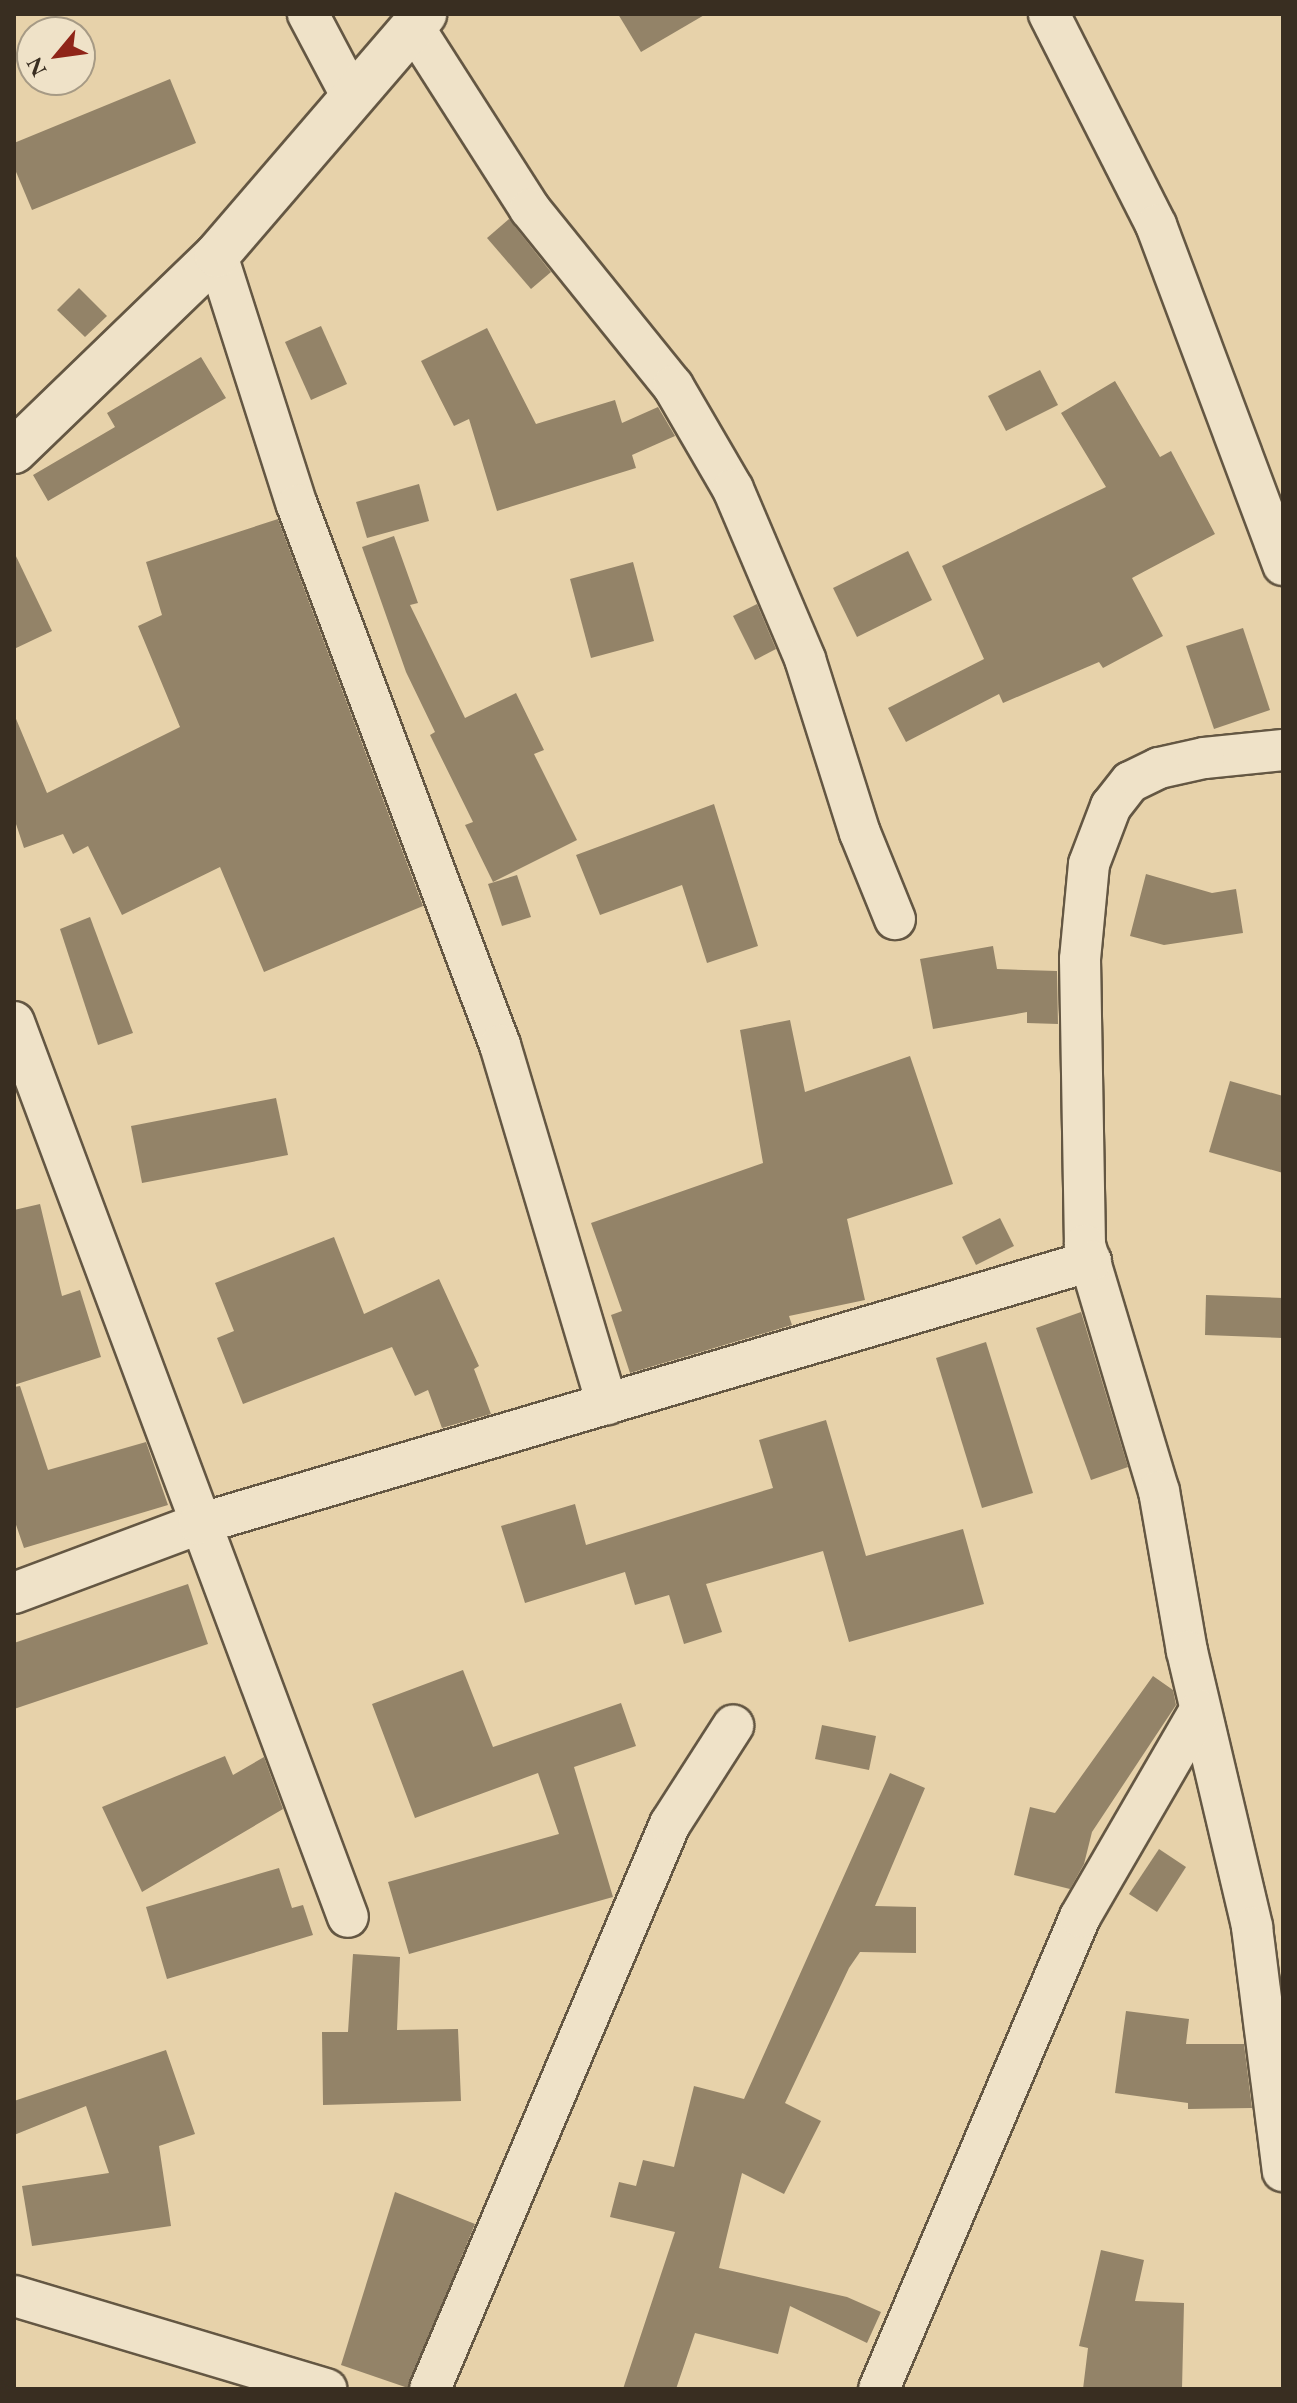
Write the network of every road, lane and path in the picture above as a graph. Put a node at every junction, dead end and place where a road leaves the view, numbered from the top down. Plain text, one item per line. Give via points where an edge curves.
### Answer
1 (308, 14) edge
2 (1049, 14) edge
3 (418, 20) edge
4 (352, 97) junction
5 (217, 255) junction
6 (14, 451) edge
7 (1283, 565) edge
8 (1283, 750) edge
9 (895, 919) dead end
10 (14, 1022) edge
11 (1091, 1261) junction
12 (607, 1404) junction
13 (199, 1524) junction
14 (14, 1593) edge
15 (1200, 1710) junction
16 (733, 1726) dead end
17 (348, 1917) dead end
18 (1283, 2171) edge
19 (14, 2296) edge
20 (326, 2389) edge
21 (430, 2389) edge
22 (879, 2389) edge

1 - 4 street
2 - 7 street via 1156,225
3 - 4 street
3 - 9 street via 530,209 673,386 733,489 805,659 860,833
4 - 5 street
5 - 6 street
5 - 12 street via 297,505 500,1045
8 - 11 street via 1204,758 1159,768 1130,782 1111,806 1089,864 1080,959 1085,1245
10 - 13 street
11 - 12 street
11 - 15 street via 1159,1491
12 - 13 street
13 - 14 street
13 - 17 street
15 - 18 street via 1261,1969
15 - 22 street via 1080,1917
16 - 21 street via 670,1824
19 - 20 street

